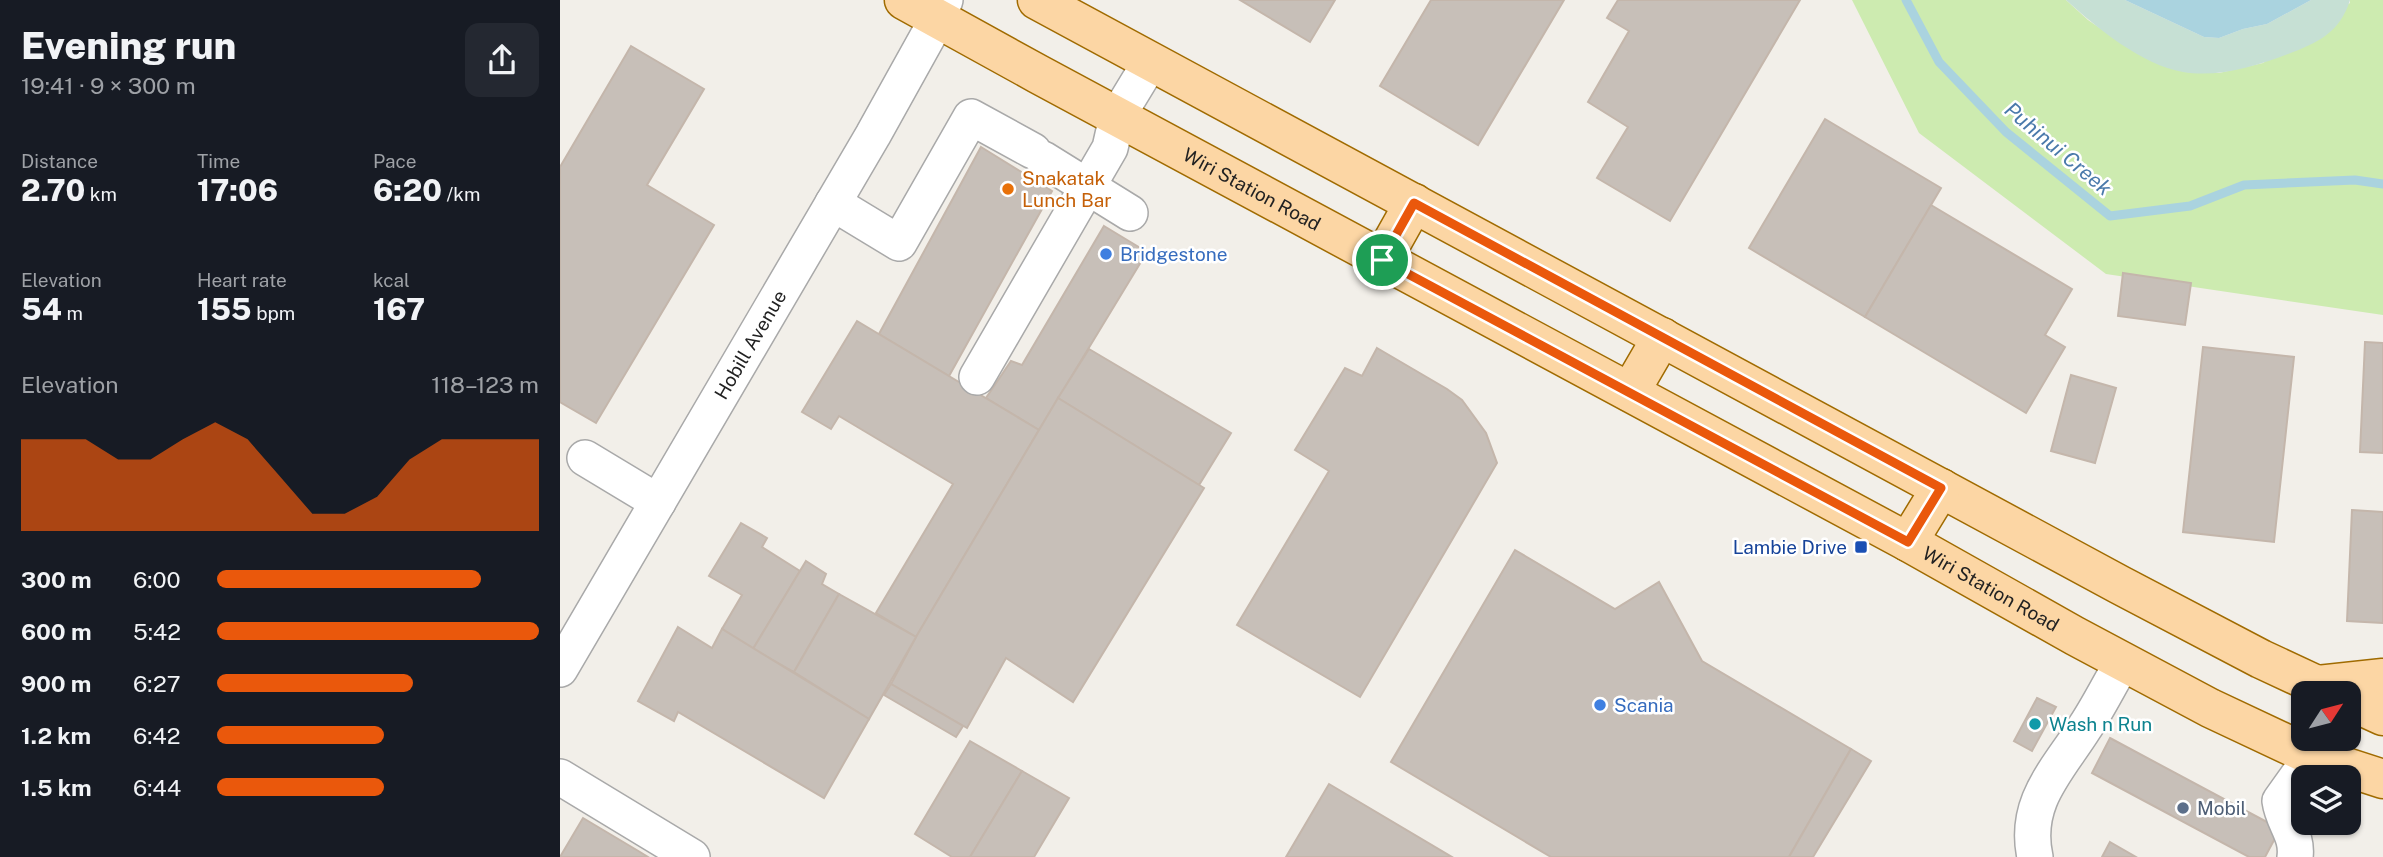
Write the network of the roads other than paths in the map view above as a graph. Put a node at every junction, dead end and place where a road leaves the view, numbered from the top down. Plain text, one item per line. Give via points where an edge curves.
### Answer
1 (904, 0) edge
2 (1037, 0) edge
3 (942, 9) edge
4 (1152, 61) junction
5 (1117, 117) junction
6 (1087, 186) junction
7 (833, 203) junction
8 (1414, 203) junction
9 (1130, 213) dead end
10 (1382, 260) junction
11 (1662, 337) junction
12 (977, 377) dead end
13 (1630, 392) junction
14 (585, 458) dead end
15 (1941, 488) junction
16 (658, 502) junction
17 (1908, 542) junction
18 (2123, 662) junction
19 (560, 669) edge
20 (2383, 678) edge
21 (2309, 681) edge
22 (2361, 685) edge
23 (2361, 706) edge
24 (2383, 716) edge
25 (2312, 756) junction
26 (560, 777) edge
27 (2377, 784) edge
28 (692, 857) edge
29 (2035, 857) edge
30 (2294, 857) edge

1 - 3 main road, Wiri Station Road
2 - 4 main road
3 - 5 main road, Wiri Station Road
3 - 7 street, Hobill Avenue
4 - 5 street
4 - 8 main road
5 - 6 street via 1110,148
5 - 10 main road, Wiri Station Road
6 - 7 street via 971,117 899,243
6 - 9 street
6 - 12 street
7 - 16 street, Hobill Avenue
8 - 10 main road
8 - 11 main road
10 - 13 main road, Wiri Station Road
11 - 13 main road
11 - 15 main road
13 - 17 main road, Wiri Station Road
14 - 16 street
15 - 17 main road
15 - 21 main road
16 - 19 street, Hobill Avenue
17 - 18 main road, Wiri Station Road
18 - 25 main road, Wiri Station Road
18 - 29 street via 2042,790 2031,838
20 - 22 main road
23 - 24 main road
25 - 27 main road, Wiri Station Road
25 - 30 street via 2280,801 2282,816 2297,843
26 - 28 street

